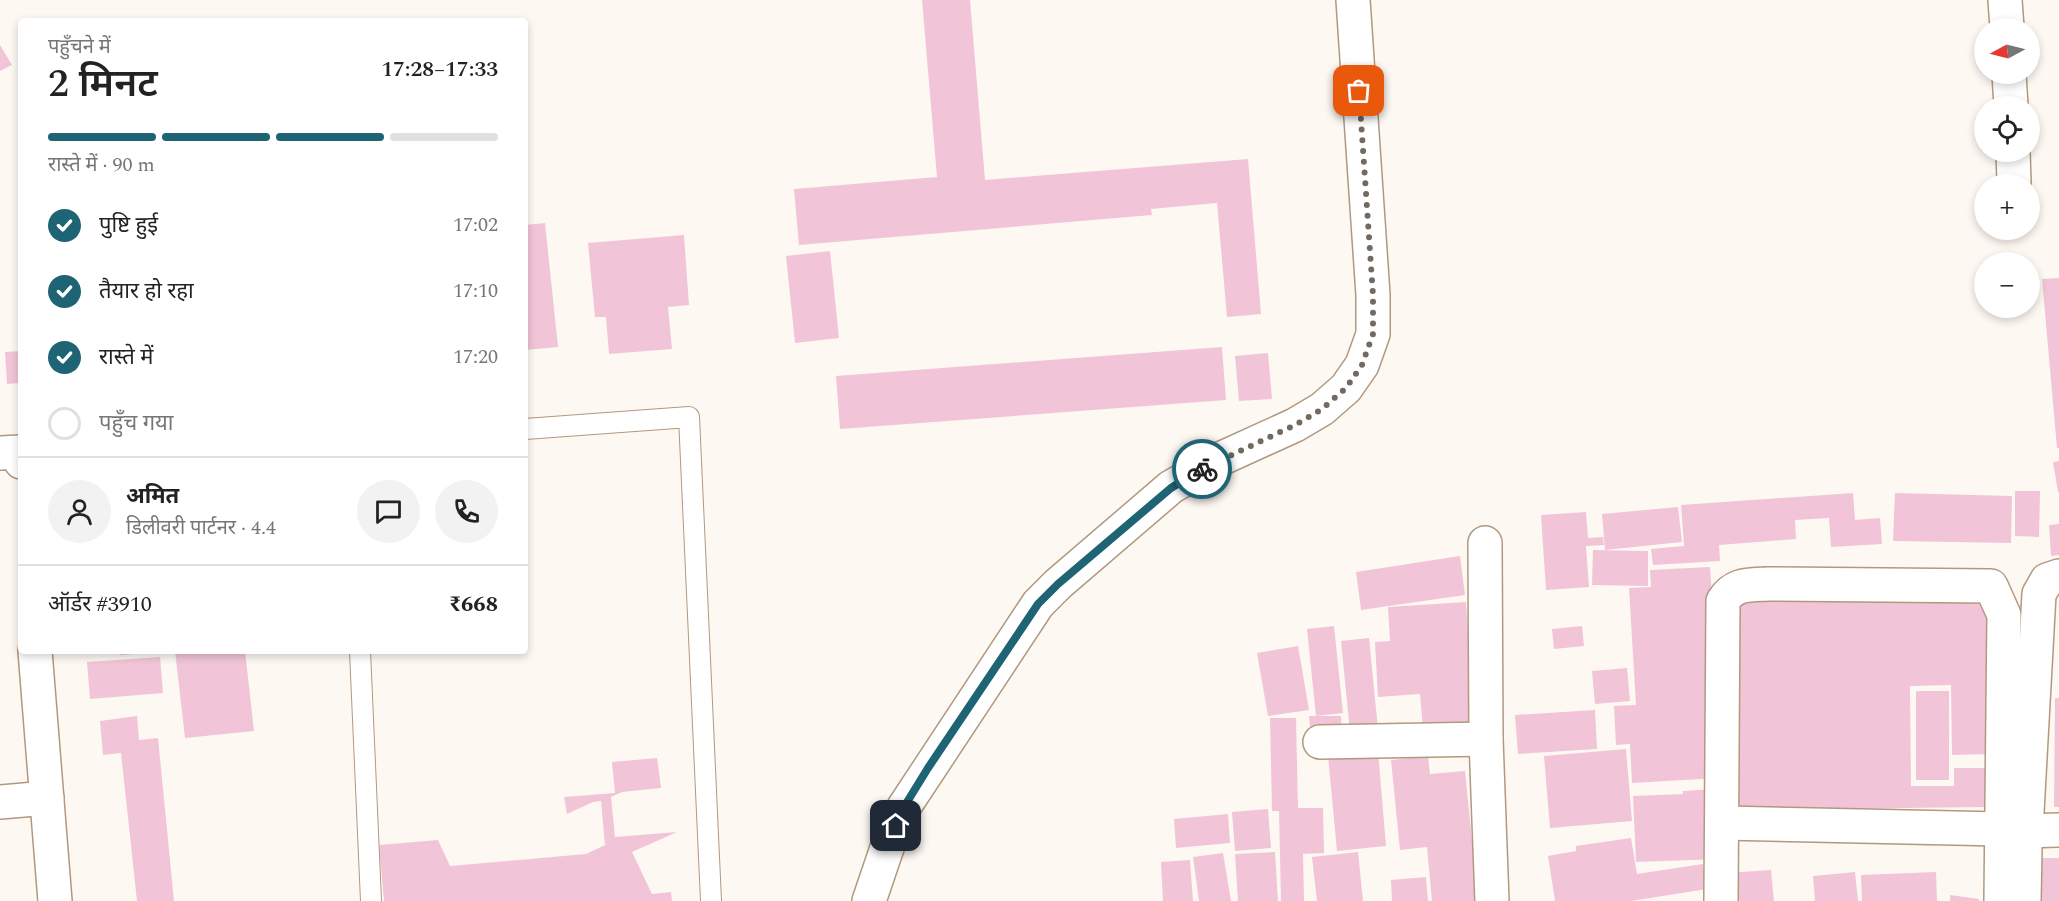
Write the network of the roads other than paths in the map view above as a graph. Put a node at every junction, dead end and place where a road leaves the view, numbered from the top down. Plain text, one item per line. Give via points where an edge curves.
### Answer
1 (1353, 0) edge
2 (2005, 0) edge
3 (2006, 18) edge
4 (528, 429) edge
5 (18, 452) edge
6 (0, 453) edge
7 (1485, 543) dead end
8 (2059, 576) edge
9 (35, 654) edge
10 (360, 654) edge
11 (1486, 739) junction
12 (1320, 742) dead end
13 (46, 798) junction
14 (0, 802) edge
15 (1723, 823) junction
16 (2013, 830) junction
17 (2059, 830) edge
18 (55, 901) edge
19 (372, 901) edge
20 (711, 901) edge
21 (869, 901) edge
22 (1492, 901) edge
23 (1721, 901) edge
24 (2001, 901) edge
25 (2024, 901) edge

1 - 21 street via 1373,295 1373,334 1362,365 1346,388 1322,409 1218,460 1171,488 1038,604 904,807
2 - 3 street
4 - 20 lane via 689,417
5 - 6 street
7 - 11 street
8 - 16 street via 2047,580 2039,594
9 - 13 street
10 - 19 lane
11 - 12 street
11 - 22 street
13 - 14 street
13 - 18 street
15 - 16 street
15 - 16 street via 1723,601 1729,591 1746,585 1991,586 2004,615
15 - 23 street
16 - 17 street
16 - 24 street
16 - 25 street

